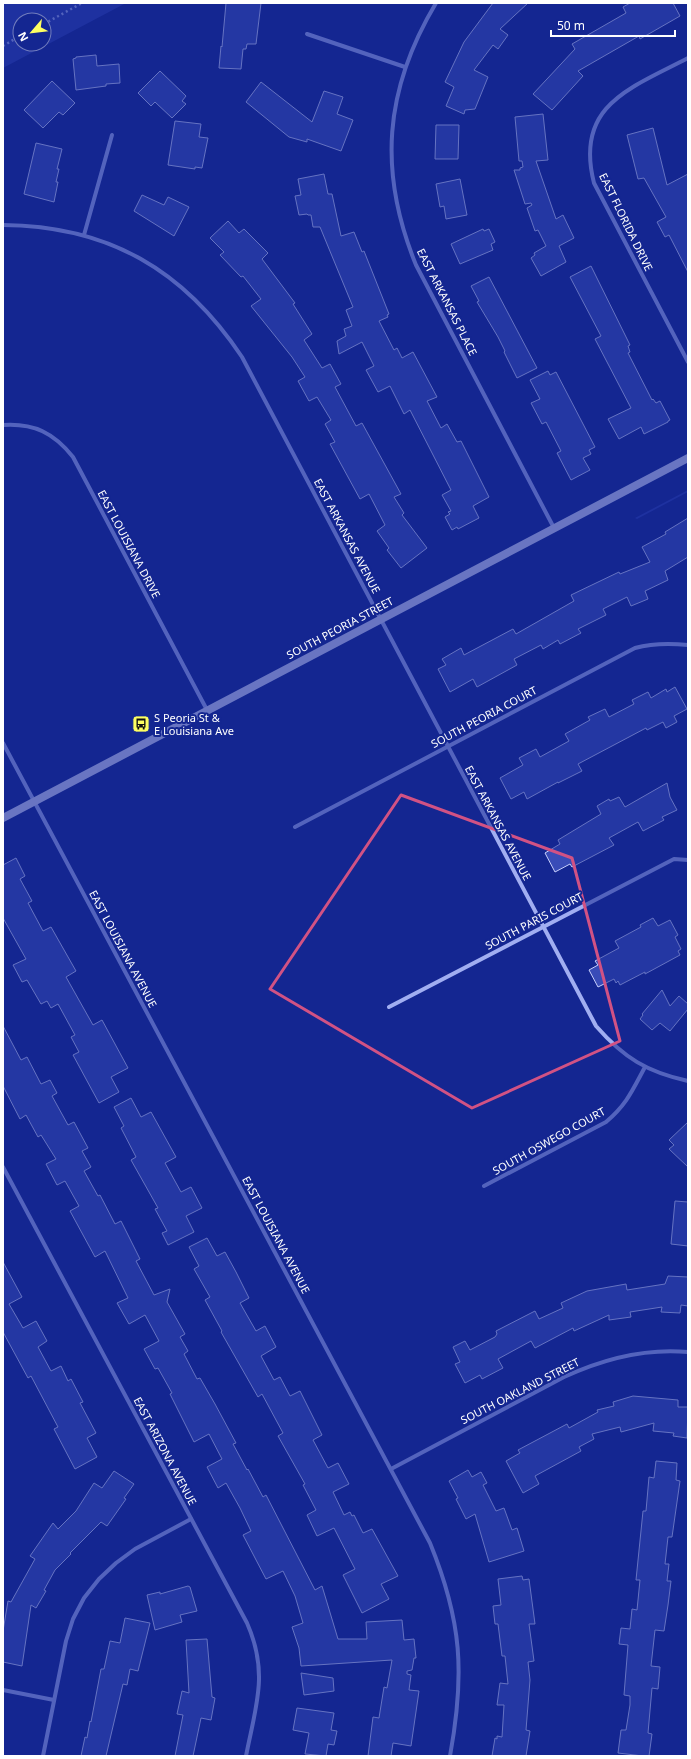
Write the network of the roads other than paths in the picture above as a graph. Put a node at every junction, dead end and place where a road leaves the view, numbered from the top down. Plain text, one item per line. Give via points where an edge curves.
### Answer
1 (436, 3) edge
2 (307, 34) dead end
3 (688, 58) edge
4 (405, 67) junction
5 (112, 135) dead end
6 (3, 225) edge
7 (84, 235) junction
8 (688, 362) edge
9 (3, 424) edge
10 (688, 458) edge
11 (554, 528) junction
12 (380, 620) junction
13 (688, 645) edge
14 (207, 710) junction
15 (3, 743) edge
16 (448, 746) junction
17 (34, 802) junction
18 (3, 818) edge
19 (295, 827) dead end
20 (688, 860) edge
21 (543, 926) junction
22 (389, 1007) dead end
23 (644, 1067) junction
24 (688, 1081) edge
25 (3, 1167) edge
26 (484, 1186) dead end
27 (688, 1352) edge
28 (391, 1469) junction
29 (191, 1519) junction
30 (3, 1690) edge
31 (54, 1700) junction
32 (43, 1756) edge
33 (246, 1756) edge
34 (450, 1756) edge

1 - 4 street, EAST ARKANSAS PLACE via 421,27
2 - 4 street
3 - 8 street, EAST FLORIDA DRIVE via 613,100 602,112 593,129 589,164 594,183
4 - 11 street, EAST ARKANSAS PLACE via 394,113 391,141 393,184 406,239 416,266
5 - 7 street
6 - 7 street, EAST ARKANSAS AVENUE via 29,225
7 - 12 street, EAST ARKANSAS AVENUE via 129,252 160,270 208,312 226,334 242,357
9 - 14 street, EAST LOUISIANA DRIVE via 29,426 48,433 73,457
10 - 11 main road, SOUTH PEORIA STREET
11 - 12 main road, SOUTH PEORIA STREET
12 - 14 main road, SOUTH PEORIA STREET
12 - 16 street, EAST ARKANSAS AVENUE
13 - 16 street, SOUTH PEORIA COURT via 666,643 635,648
14 - 17 main road, SOUTH PEORIA STREET
15 - 17 street, EAST LOUISIANA AVENUE
16 - 19 street, SOUTH PEORIA COURT
16 - 21 street, EAST ARKANSAS AVENUE
17 - 18 main road, SOUTH PEORIA STREET
17 - 28 street, EAST LOUISIANA AVENUE
20 - 21 street, SOUTH PARIS COURT via 674,859
21 - 22 street, SOUTH PARIS COURT
21 - 23 street, EAST ARKANSAS AVENUE via 596,1026 626,1056
23 - 24 street, EAST ARKANSAS AVENUE
23 - 26 street, SOUTH OSWEGO COURT via 621,1109 606,1122
25 - 29 street, EAST ARIZONA AVENUE
27 - 28 street, SOUTH OAKLAND STREET via 657,1351 633,1354 586,1366
28 - 34 street, EAST LOUISIANA AVENUE via 430,1543 443,1573 452,1605 458,1637 460,1686
29 - 31 street via 135,1549 116,1563 84,1598 73,1619 66,1641
29 - 33 street, EAST ARIZONA AVENUE via 254,1640 260,1686
30 - 31 street
31 - 32 street

